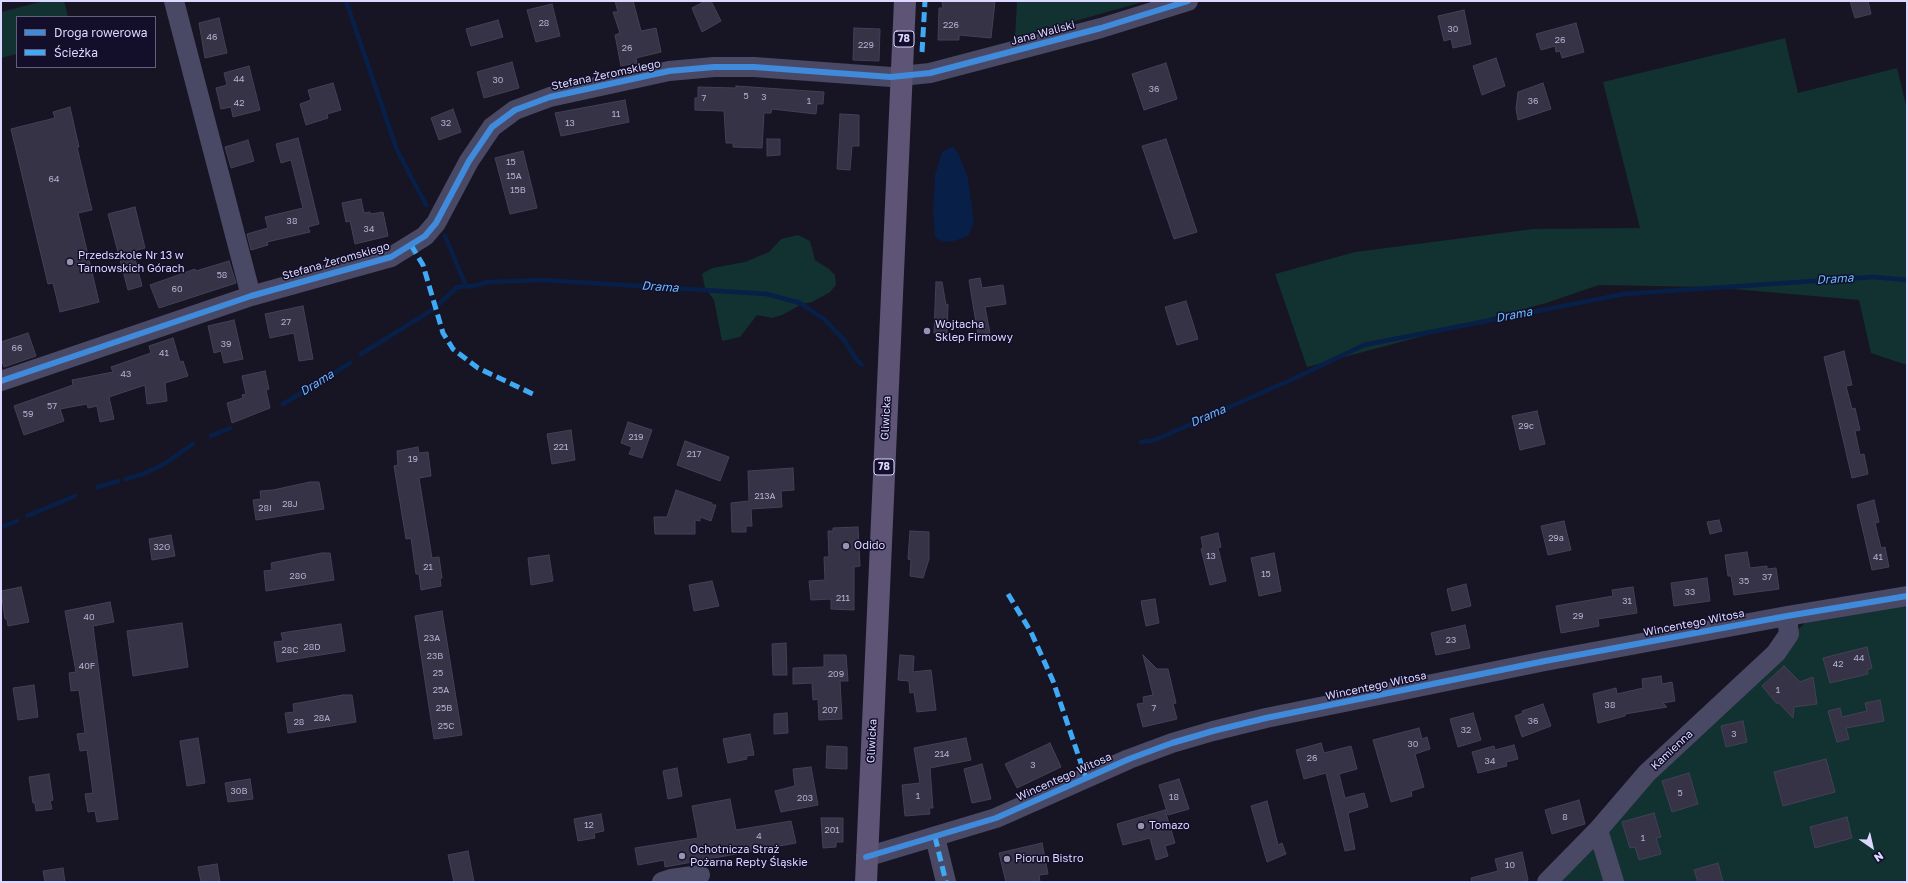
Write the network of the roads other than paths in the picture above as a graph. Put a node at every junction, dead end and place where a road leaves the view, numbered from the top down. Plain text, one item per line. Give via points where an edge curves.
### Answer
1 (174, 1) edge
2 (905, 1) edge
3 (1188, 1) edge
4 (902, 76) junction
5 (251, 296) junction
6 (1, 381) edge
7 (1907, 596) edge
8 (1787, 616) junction
9 (1598, 830) junction
10 (935, 837) junction
11 (866, 857) junction
12 (700, 875) dead end
13 (662, 882) edge
14 (866, 882) edge
15 (946, 882) edge
16 (1547, 882) edge
17 (1614, 882) edge

1 - 5 street
2 - 4 main road, Gliwicka / 78
3 - 4 street, Jana Waliski via 1101,28 930,73
4 - 5 street, Stefana Żeromskiego via 891,78 754,67 714,67 669,71 550,97 525,105 492,127 469,161 444,210 425,236 391,257
4 - 11 main road, Gliwicka / 78
5 - 6 street, Stefana Żeromskiego
7 - 8 street, Wincentego Witosa
8 - 9 street, Kamienna via 1789,634 1776,652 1647,773
8 - 10 street, Wincentego Witosa via 1545,661 1213,731 1129,759 996,818
9 - 16 street, Kamienna
9 - 17 street
10 - 11 street, Wincentego Witosa
10 - 15 street
11 - 14 main road, Gliwicka / 78
12 - 13 street

